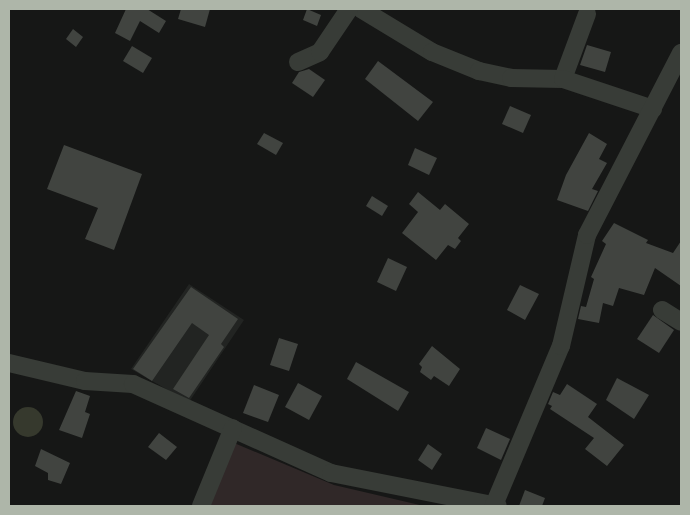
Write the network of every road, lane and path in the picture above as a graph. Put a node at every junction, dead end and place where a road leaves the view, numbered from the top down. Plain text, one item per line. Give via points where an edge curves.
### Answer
1 (349, 9) edge
2 (361, 9) edge
3 (587, 14) dead end
4 (681, 53) edge
5 (298, 62) dead end
6 (563, 80) junction
7 (653, 109) junction
8 (662, 310) dead end
9 (681, 322) edge
10 (9, 363) edge
11 (233, 428) junction
12 (200, 506) edge
13 (496, 506) edge

1 - 5 street via 320,52
2 - 6 street via 432,52 479,71 512,78
3 - 6 street
4 - 7 street
6 - 7 street
7 - 13 street via 587,235 561,346
8 - 9 street
10 - 11 street via 85,382 133,384
11 - 12 street
11 - 13 street via 332,473

